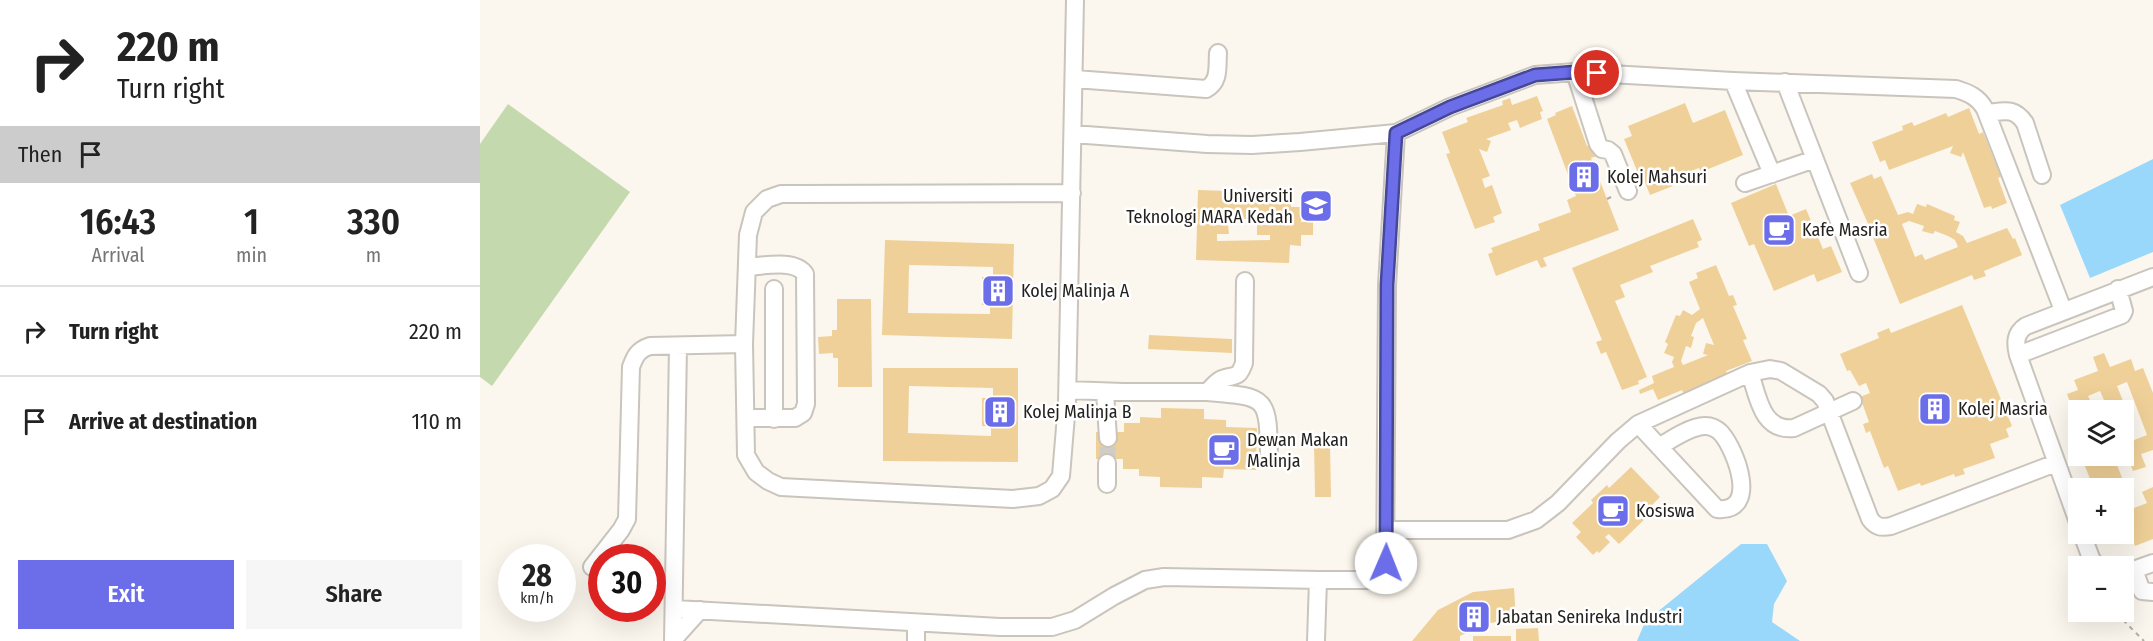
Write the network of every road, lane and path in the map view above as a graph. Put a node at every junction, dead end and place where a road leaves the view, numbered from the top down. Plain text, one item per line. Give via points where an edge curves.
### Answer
1 (1076, 0) edge
2 (1218, 53) dead end
3 (1575, 72) junction
4 (1075, 79) junction
5 (1733, 81) junction
6 (1785, 82) junction
7 (1987, 113) junction
8 (1396, 133) junction
9 (1073, 134) junction
10 (1815, 159) junction
11 (1772, 174) junction
12 (2042, 175) dead end
13 (1745, 183) dead end
14 (1628, 191) dead end
15 (1072, 193) junction
16 (747, 267) junction
17 (1859, 273) dead end
18 (2153, 277) edge
19 (1245, 281) dead end
20 (774, 289) dead end
21 (2118, 290) junction
22 (2063, 310) junction
23 (744, 344) junction
24 (678, 347) junction
25 (2018, 355) junction
26 (1750, 373) junction
27 (1068, 390) junction
28 (1105, 392) junction
29 (1207, 392) junction
30 (1853, 401) dead end
31 (1829, 412) junction
32 (746, 418) junction
33 (774, 419) junction
34 (1638, 424) junction
35 (1108, 438) tunnel mouth
36 (1659, 447) junction
37 (1269, 458) dead end
38 (1107, 463) tunnel mouth
39 (2056, 463) junction
40 (1107, 484) dead end
41 (2068, 495) edge
42 (1386, 530) junction
43 (610, 544) edge
44 (2153, 563) edge
45 (2134, 569) edge
46 (675, 579) junction
47 (2134, 579) edge
48 (1318, 580) junction
49 (2153, 592) edge
50 (675, 609) junction
51 (700, 610) junction
52 (916, 622) junction
53 (2125, 622) edge
54 (1000, 634) edge
55 (673, 640) edge
56 (916, 641) edge
57 (1316, 641) edge
58 (2144, 641) edge

1 - 4 street
2 - 4 street via 1216,80 1206,88
3 - 5 street
3 - 8 street via 1535,75 1450,107
3 - 14 street via 1598,144 1613,154
4 - 9 street
5 - 6 street
5 - 11 street
6 - 7 street via 1956,89 1970,93
6 - 10 street
7 - 12 street via 2008,111 2021,117
7 - 22 street
8 - 9 street via 1252,145
8 - 42 street via 1387,285
9 - 15 street
10 - 11 street
10 - 17 street
11 - 13 street
15 - 16 street via 781,194 767,199 754,212 748,235
15 - 27 street
16 - 23 street
16 - 33 street via 794,265 805,274 806,404 803,413 795,418
18 - 21 street
19 - 29 street via 1244,363 1239,374 1220,379
20 - 33 street
21 - 22 street
21 - 25 street via 2122,315
22 - 25 street via 2019,331
23 - 24 street
23 - 32 street
24 - 43 street via 650,346 636,355 632,367 627,519
24 - 46 street
25 - 39 street
26 - 31 street via 1781,371 1819,394
26 - 31 street via 1766,417 1773,425 1794,428
26 - 34 street
27 - 28 street
27 - 32 street via 1060,476 1052,489 1039,496 1013,499 781,487 756,472 746,455
28 - 29 street
28 - 35 street
29 - 37 street via 1251,397 1264,406 1269,423
30 - 31 street
31 - 39 street via 1870,519 1883,528
32 - 33 street
34 - 36 street
34 - 42 street via 1536,520 1508,530
36 - 36 street via 1717,509 1727,510 1736,505 1742,481 1716,428 1703,426
38 - 40 street
39 - 41 street
42 - 48 street via 1385,580
44 - 45 street
46 - 50 street
46 - 51 street
47 - 49 street via 2142,591
48 - 54 street via 1145,580 1075,620
48 - 57 street
50 - 51 street
50 - 55 street
51 - 52 street
51 - 55 street
52 - 54 street
52 - 56 street
53 - 58 path

